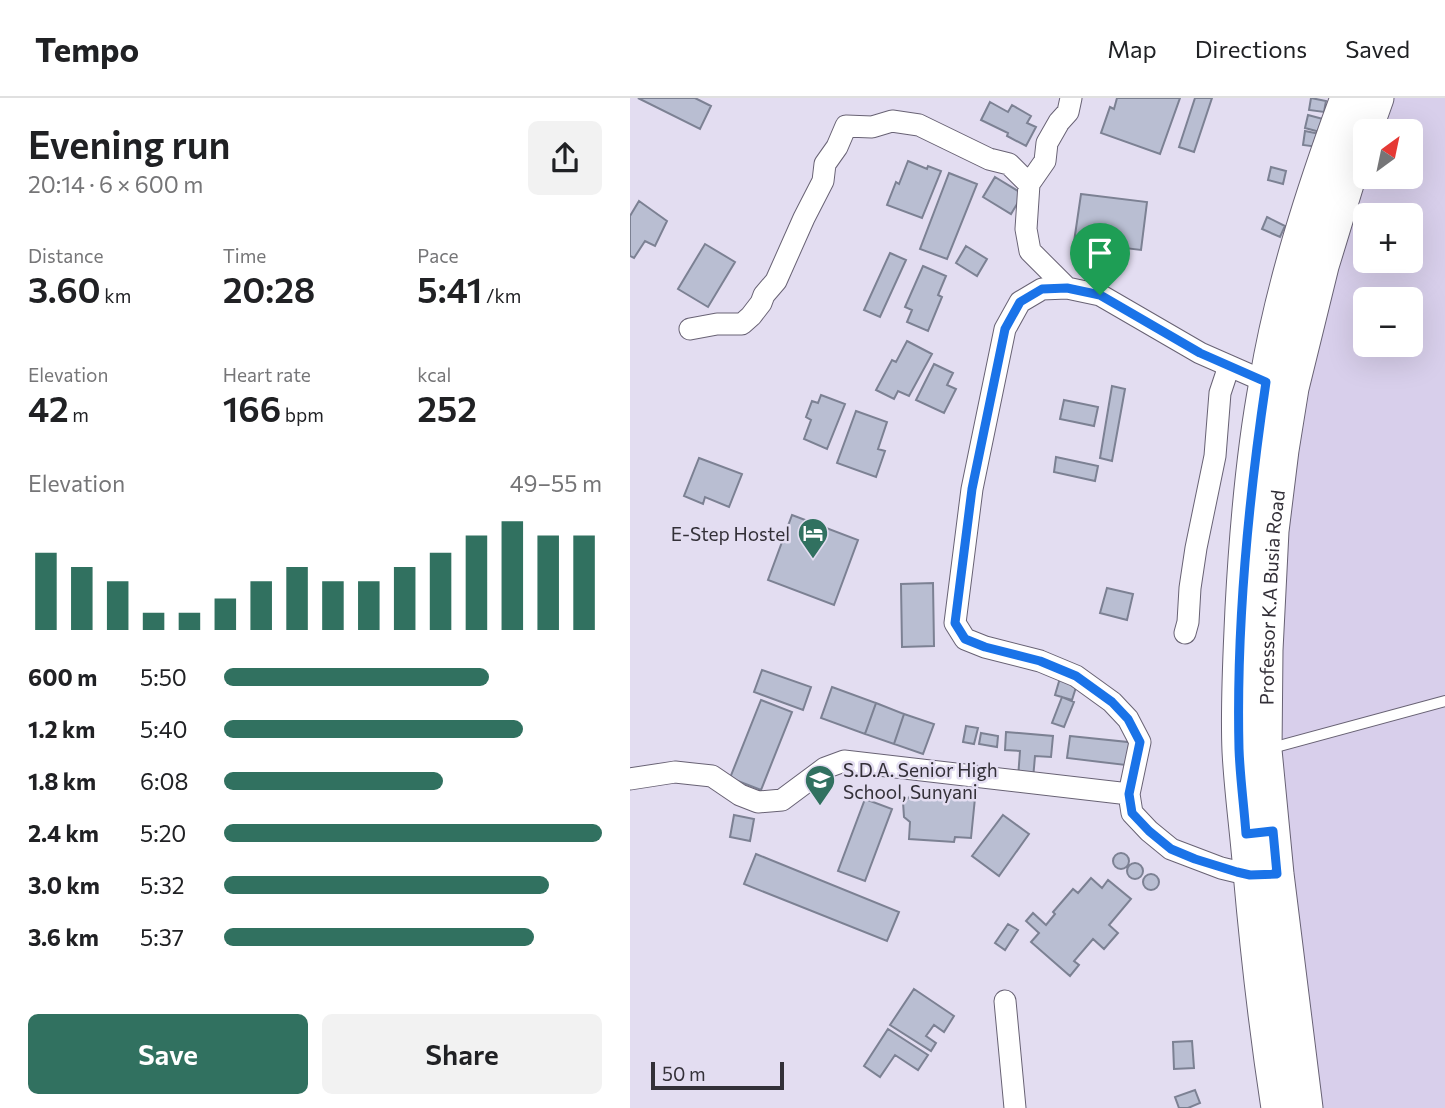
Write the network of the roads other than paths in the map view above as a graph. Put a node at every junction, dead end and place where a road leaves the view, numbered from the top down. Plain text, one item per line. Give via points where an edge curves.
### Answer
1 (1071, 98) edge
2 (1347, 98) edge
3 (1377, 98) edge
4 (1029, 184) junction
5 (1067, 288) junction
6 (690, 329) dead end
7 (1229, 366) junction
8 (1266, 382) junction
9 (1185, 633) dead end
10 (1445, 701) edge
11 (1265, 750) junction
12 (630, 779) edge
13 (1129, 794) junction
14 (1260, 833) junction
15 (1264, 874) junction
16 (1005, 1001) dead end
17 (1015, 1108) edge
18 (1278, 1108) edge
19 (1306, 1108) edge

1 - 4 street via 1068,113 1047,143 1045,161
2 - 8 main road, Professor K.A Busia Road via 1295,258
3 - 11 main road, Professor K.A Busia Road via 1326,254 1292,388 1272,531
4 - 5 street via 1026,229 1030,251
4 - 6 street via 1009,164 919,125 892,121 872,127 846,126 776,281 756,310 742,324
5 - 7 street via 1100,295
5 - 13 street via 1042,289 1020,302 1005,329 972,489 955,623 965,639 1076,676 1112,702 1140,742
7 - 8 street
7 - 9 street via 1220,393 1215,456
8 - 14 main road, Professor K.A Busia Road via 1246,531 1240,648 1239,750
10 - 11 lane
11 - 14 main road, Professor K.A Busia Road
12 - 13 street via 675,772 712,776 758,802 782,800 825,768 844,761
13 - 15 street via 1132,813 1171,849 1221,868
14 - 15 main road, Professor K.A Busia Road
15 - 18 main road, Professor K.A Busia Road via 1266,1031
15 - 19 main road, Professor K.A Busia Road
16 - 17 street

